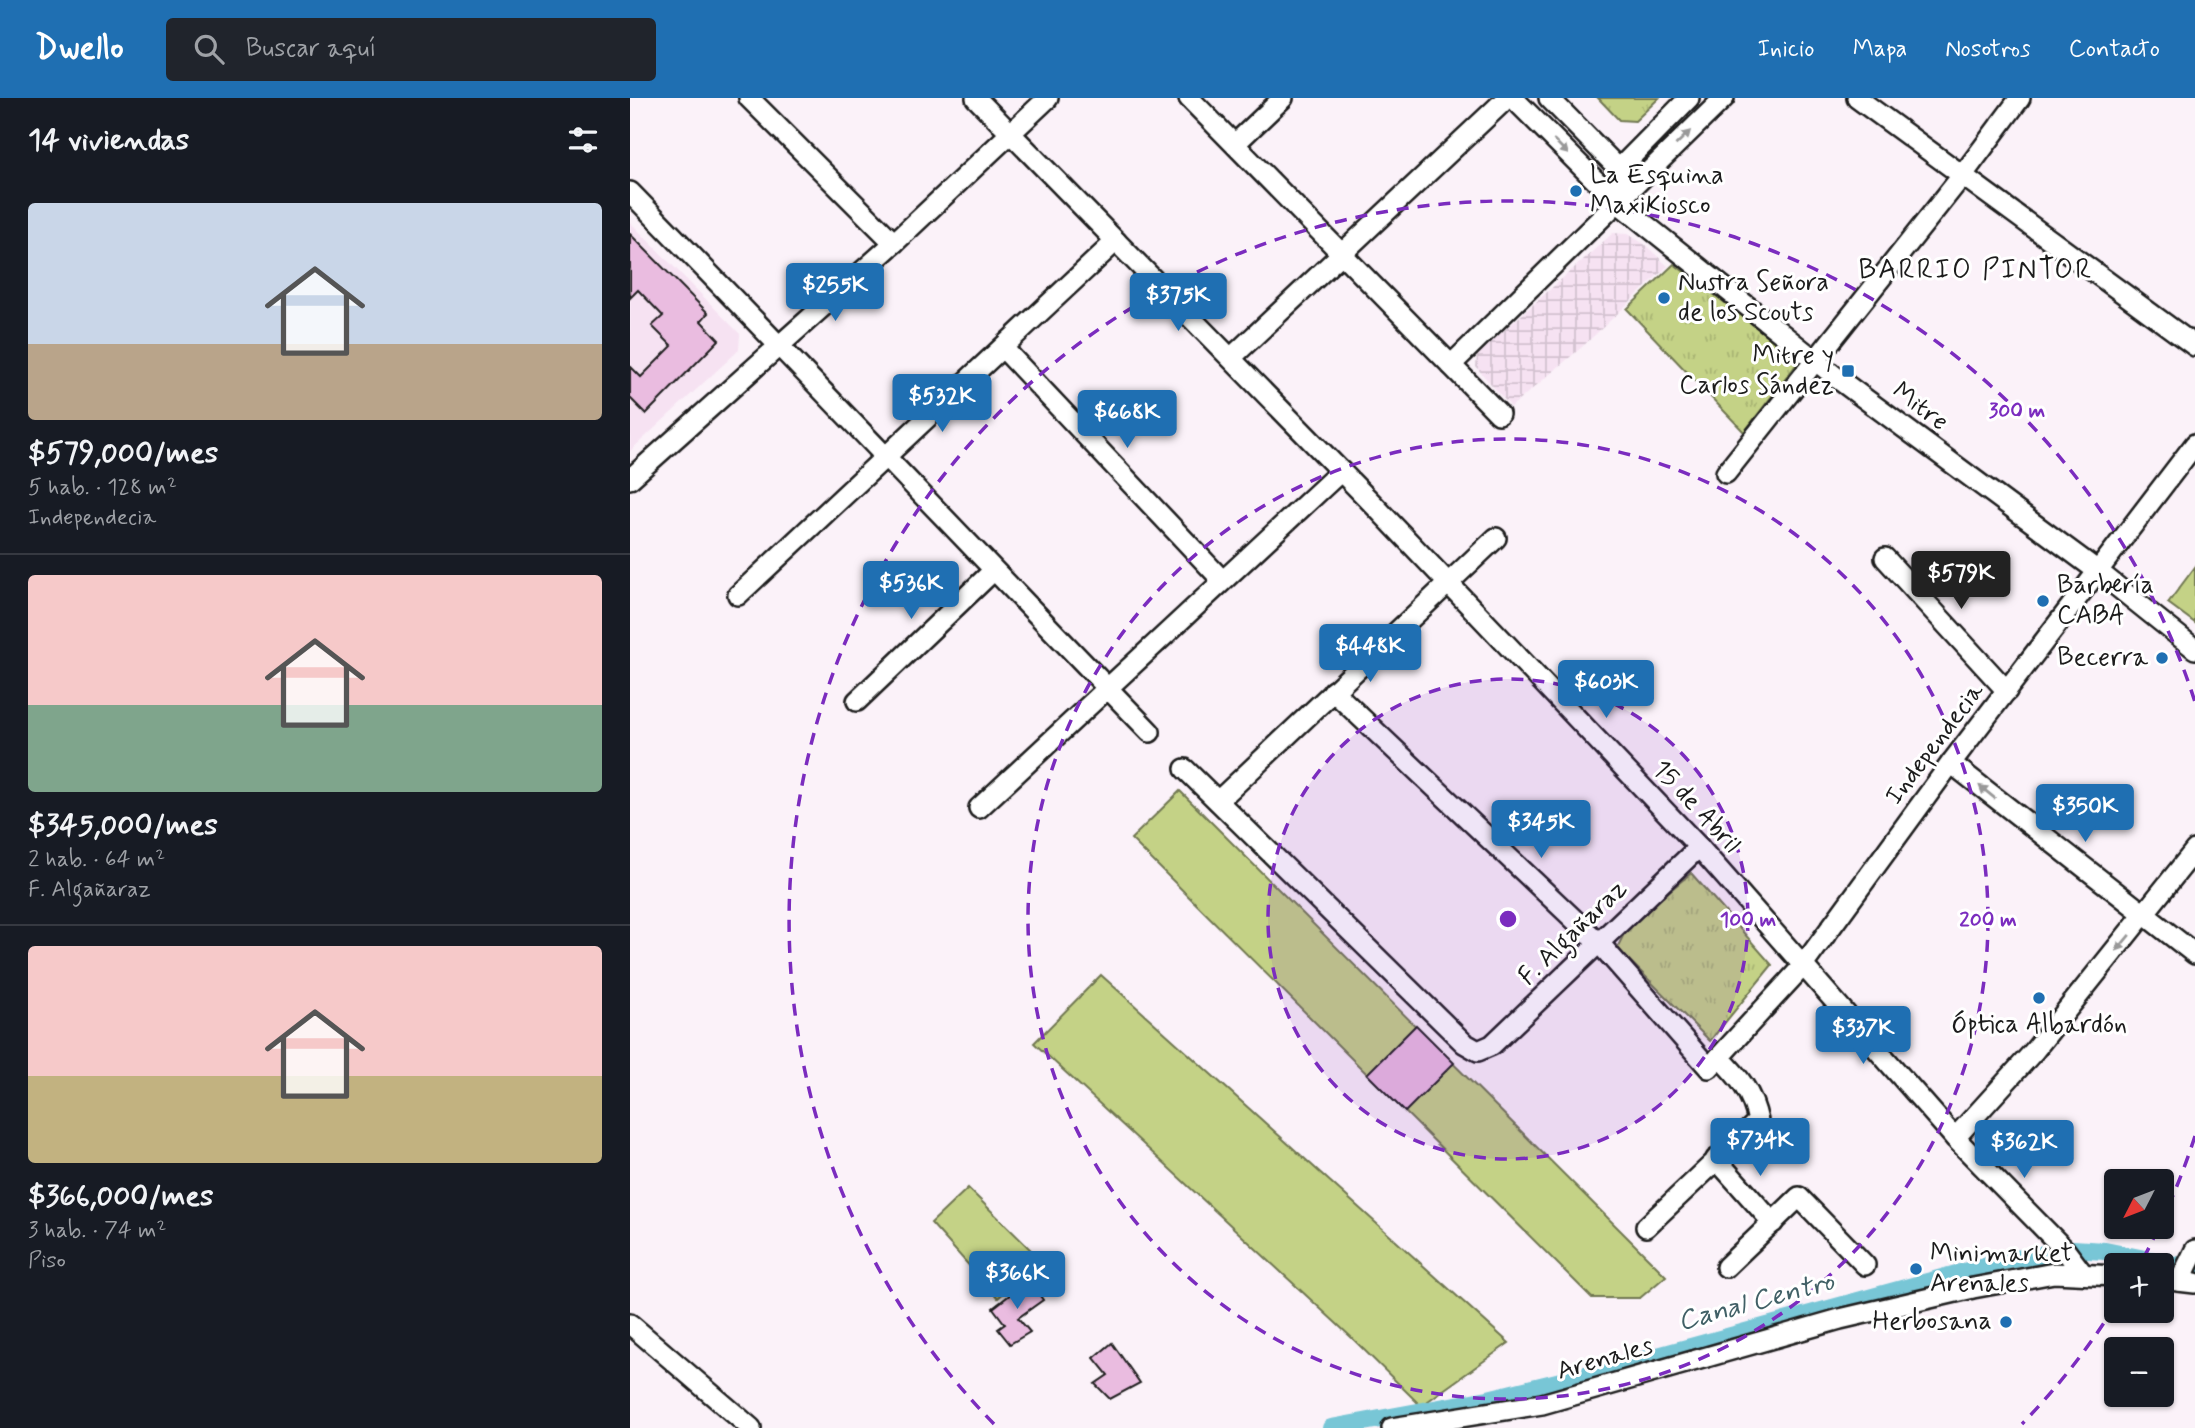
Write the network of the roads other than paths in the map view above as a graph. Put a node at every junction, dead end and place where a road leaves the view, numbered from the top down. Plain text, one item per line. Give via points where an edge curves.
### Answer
1 (749, 98) edge
2 (976, 98) edge
3 (1048, 98) edge
4 (1189, 98) edge
5 (1283, 98) edge
6 (1507, 98) edge
7 (1513, 98) edge
8 (1549, 98) edge
9 (1689, 98) edge
10 (1724, 98) edge
11 (1857, 98) edge
12 (2020, 98) edge
13 (1010, 134) junction
14 (1236, 143) junction
15 (1619, 169) junction
16 (1962, 176) junction
17 (630, 192) edge
18 (1616, 202) junction
19 (1116, 241) junction
20 (894, 243) junction
21 (1342, 253) junction
22 (779, 345) junction
23 (2195, 346) edge
24 (1003, 348) junction
25 (1231, 358) junction
26 (1815, 360) junction
27 (1451, 365) junction
28 (1499, 415) dead end
29 (2195, 444) edge
30 (889, 457) junction
31 (1341, 471) junction
32 (1726, 472) dead end
33 (630, 479) edge
34 (1496, 538) dead end
35 (1885, 558) dead end
36 (993, 571) junction
37 (2099, 572) junction
38 (1222, 580) junction
39 (1448, 584) junction
40 (738, 595) dead end
41 (2195, 649) edge
42 (1108, 688) junction
43 (1333, 691) junction
44 (2007, 691) junction
45 (857, 701) dead end
46 (1150, 733) dead end
47 (1951, 764) junction
48 (1185, 769) dead end
49 (1218, 801) junction
50 (979, 808) dead end
51 (1699, 847) junction
52 (2195, 850) edge
53 (2145, 917) junction
54 (1600, 944) junction
55 (2195, 954) edge
56 (1802, 967) junction
57 (1714, 1063) junction
58 (1955, 1138) junction
59 (1716, 1159) junction
60 (1773, 1223) junction
61 (1646, 1227) dead end
62 (1866, 1265) dead end
63 (1726, 1267) dead end
64 (2083, 1274) junction
65 (2104, 1275) edge
66 (630, 1324) edge
67 (751, 1428) edge
68 (1392, 1428) edge

1 - 20 street
2 - 13 street, 15 de Abril
3 - 13 street
4 - 14 street
5 - 14 street
6 - 21 street
7 -> 18 street, Mitre
8 - 15 street
9 - 15 street
18 -> 10 street
11 - 16 street
12 - 16 street
13 - 19 street, 15 de Abril
13 - 20 street
14 - 21 street
15 - 18 street
16 - 23 street
16 - 26 street
17 - 22 street
18 - 26 street, Mitre
18 - 27 street
19 - 24 street
19 - 25 street, 15 de Abril
20 - 22 street
21 - 25 street
21 - 27 street
22 - 30 street
22 - 33 street
24 - 30 street
24 - 38 street
25 - 31 street, 15 de Abril
26 - 32 street
26 - 37 street, Mitre
27 - 28 street
29 - 37 street, Independecia
30 - 36 street
30 - 40 street
31 - 38 street
31 - 39 street, 15 de Abril
34 - 39 street
35 - 44 street
36 - 42 street
36 - 45 street
37 - 41 street, Mitre
37 - 44 street, Independecia
38 - 42 street
39 - 43 street
39 - 51 street, 15 de Abril
42 - 46 street
42 - 50 street
43 - 49 street
43 - 54 street
44 - 47 street, Independecia
53 -> 47 street
47 - 56 street, Independecia
48 - 49 street
49 - 54 street, F. Algañaraz via 1478,1051 1492,1045
51 - 54 street, F. Algañaraz
51 - 56 street, 15 de Abril
52 - 53 street
53 - 55 street
53 -> 58 street
54 - 57 street
56 - 57 street, Independecia
56 - 58 street, 15 de Abril
57 - 59 street via 1744,1083 1759,1121
58 - 64 street, 15 de Abril
59 - 60 street
59 - 61 street
60 - 62 street via 1799,1197
60 - 63 street
64 - 65 street, Arenales
64 - 68 street, Arenales via 2030,1276 1973,1288 1840,1319 1542,1404
66 - 67 street

